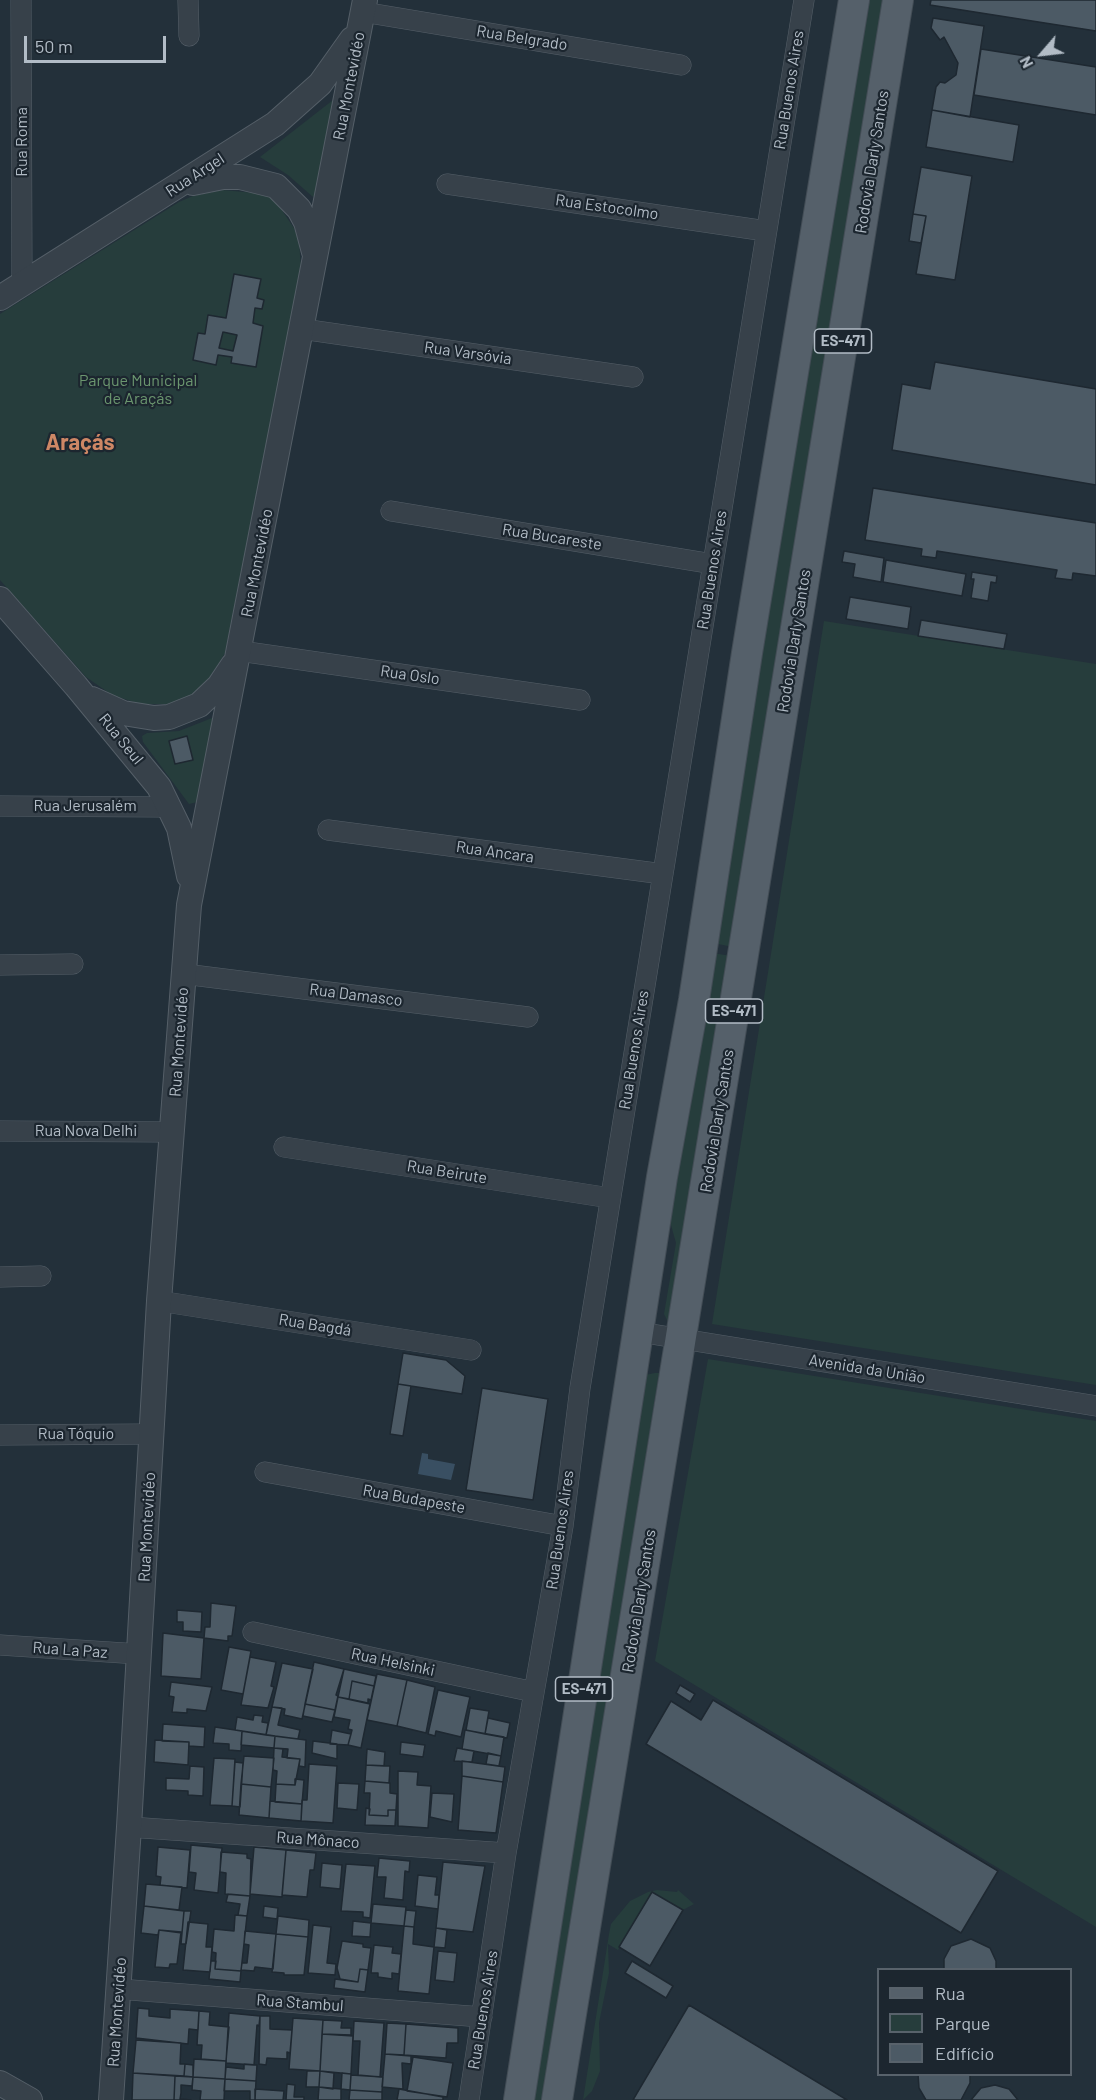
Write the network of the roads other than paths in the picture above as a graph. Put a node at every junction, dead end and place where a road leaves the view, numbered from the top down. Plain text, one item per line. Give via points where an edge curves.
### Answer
1 (21, 0) edge
2 (188, 0) edge
3 (804, 0) edge
4 (854, 0) edge
5 (898, 0) edge
6 (363, 11) edge
7 (189, 36) dead end
8 (681, 65) dead end
9 (447, 184) dead end
10 (158, 199) junction
11 (766, 231) junction
12 (314, 270) junction
13 (6, 294) edge
14 (302, 329) junction
15 (633, 377) dead end
16 (391, 511) dead end
17 (712, 564) junction
18 (0, 599) edge
19 (240, 651) junction
20 (76, 686) junction
21 (580, 700) dead end
22 (0, 806) edge
23 (170, 807) junction
24 (328, 830) dead end
25 (663, 874) junction
26 (189, 905) junction
27 (0, 964) edge
28 (73, 964) dead end
29 (184, 974) junction
30 (528, 1017) dead end
31 (0, 1131) edge
32 (172, 1132) junction
33 (284, 1147) dead end
34 (610, 1198) junction
35 (41, 1276) dead end
36 (0, 1277) edge
37 (159, 1300) junction
38 (639, 1332) junction
39 (682, 1339) junction
40 (471, 1350) dead end
41 (1096, 1406) edge
42 (152, 1434) junction
43 (0, 1435) edge
44 (265, 1473) dead end
45 (562, 1526) junction
46 (253, 1632) dead end
47 (0, 1645) edge
48 (139, 1654) junction
49 (534, 1692) junction
50 (129, 1827) junction
51 (506, 1853) junction
52 (118, 1989) junction
53 (482, 2017) junction
54 (0, 2083) edge
55 (30, 2100) edge
56 (111, 2100) edge
57 (469, 2100) edge
58 (519, 2100) edge
59 (558, 2100) edge

1 - 13 street, Rua Roma
2 - 7 street
3 - 11 street, Rua Buenos Aires
4 - 38 main road, ES-471
5 - 39 main road, Rodovia Darly Santos / ES-471
6 - 8 street, Rua Belgrado
6 - 10 street, Rua Argel via 336,64 303,102
6 - 12 street, Rua Montevidéo
9 - 11 street, Rua Estocolmo
10 - 12 street via 189,184 223,177 276,186 306,222
10 - 13 street, Rua Argel
11 - 17 street, Rua Buenos Aires
12 - 14 street, Rua Montevidéo
14 - 15 street, Rua Varsóvia
14 - 19 street, Rua Montevidéo
16 - 17 street, Rua Bucareste
17 - 25 street, Rua Buenos Aires
18 - 20 street, Rua Seul
19 - 20 street via 210,696 186,712 169,717 123,713
19 - 21 street, Rua Oslo
19 - 26 street, Rua Montevidéo
20 - 23 street, Rua Seul via 145,769
22 - 23 street, Rua Jerusalém
23 - 26 street, Rua Seul via 185,846
24 - 25 street, Rua Ancara
25 - 34 street, Rua Buenos Aires
26 - 29 street, Rua Montevidéo
27 - 28 street
29 - 30 street, Rua Damasco
29 - 32 street, Rua Montevidéo
31 - 32 street, Rua Nova Delhi
32 - 37 street, Rua Montevidéo
33 - 34 street, Rua Beirute
34 - 45 street, Rua Buenos Aires
35 - 36 street
37 - 40 street, Rua Bagdá
37 - 42 street, Rua Montevidéo
38 - 39 street, Avenida da União
38 - 58 main road, ES-471
39 - 41 street, Avenida da União
39 - 59 main road, Rodovia Darly Santos / ES-471
42 - 43 street, Rua Tóquio
42 - 48 street, Rua Montevidéo
44 - 45 street, Rua Budapeste
45 - 49 street, Rua Buenos Aires
46 - 49 street, Rua Helsinki
47 - 48 street, Rua La Paz
48 - 50 street, Rua Montevidéo
49 - 51 street, Rua Buenos Aires
50 - 51 street, Rua Mônaco
50 - 52 street, Rua Montevidéo
51 - 53 street, Rua Buenos Aires
52 - 53 street, Rua Stambul
52 - 56 street, Rua Montevidéo
53 - 57 street, Rua Buenos Aires
54 - 55 street

